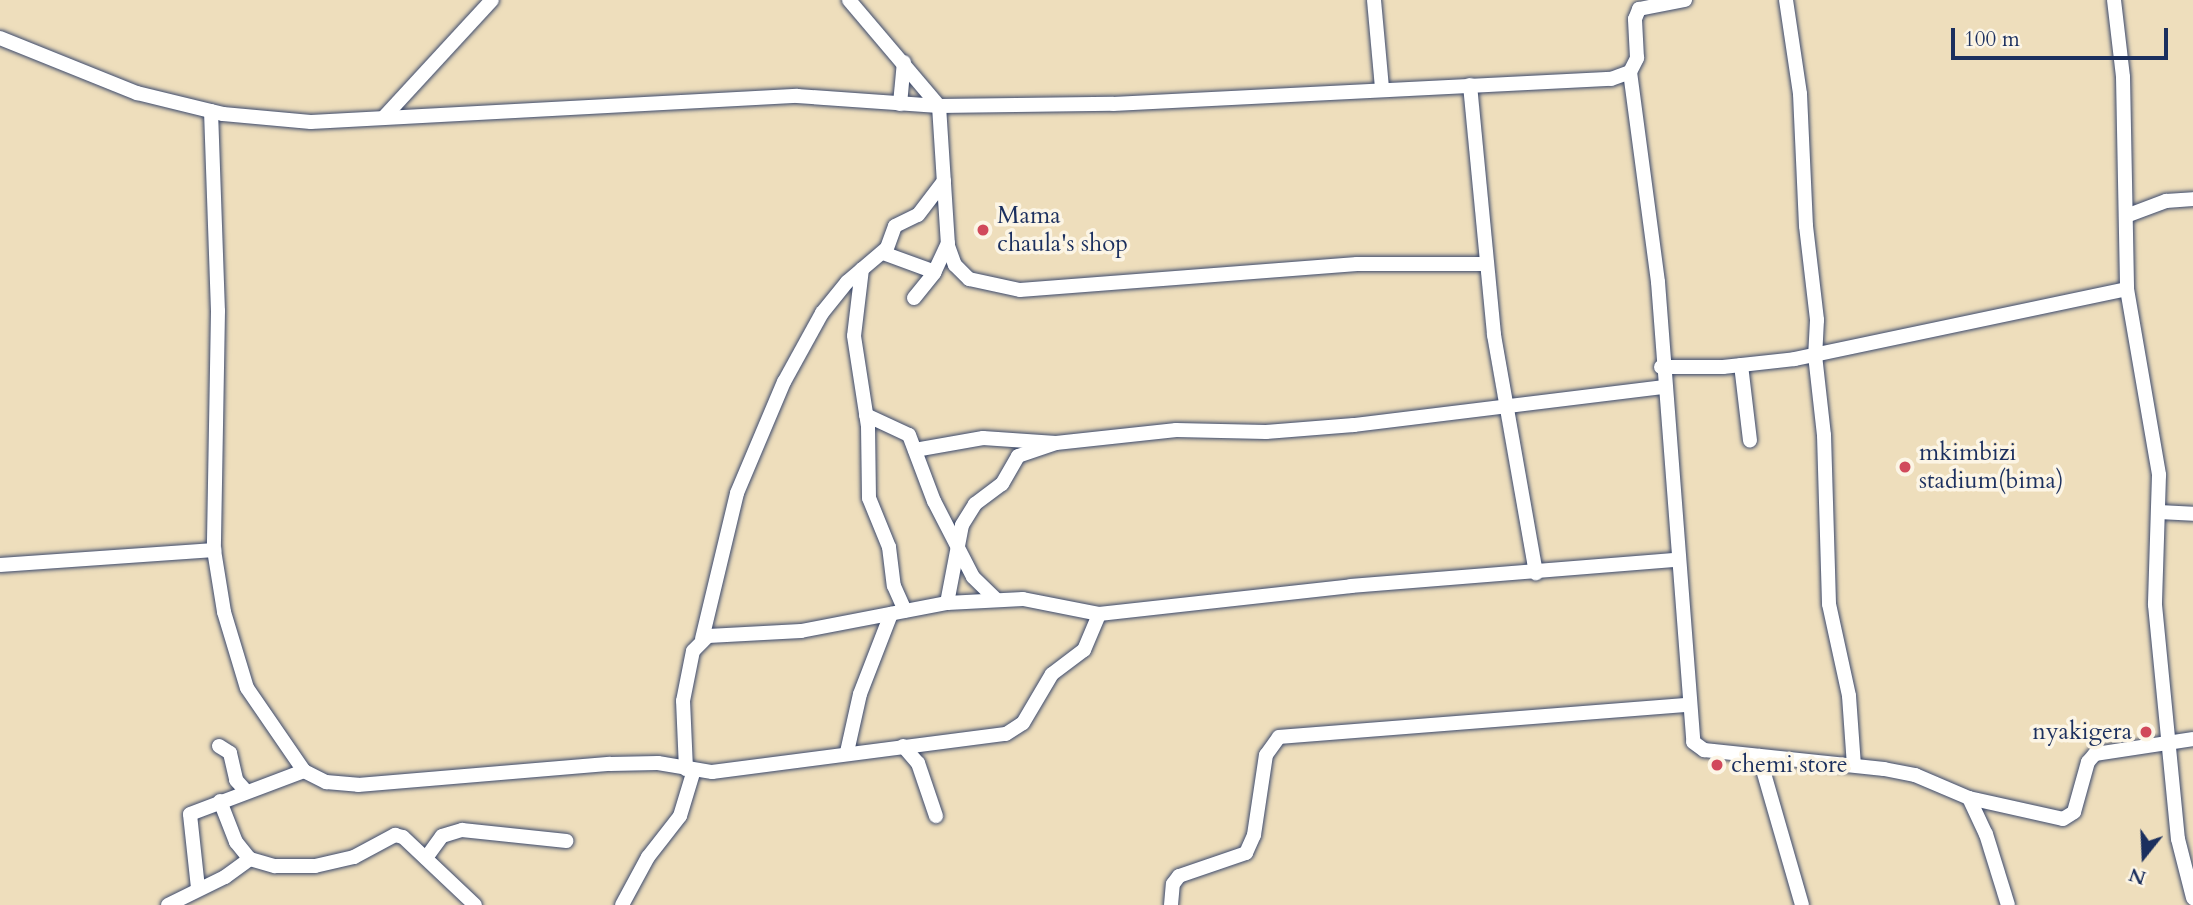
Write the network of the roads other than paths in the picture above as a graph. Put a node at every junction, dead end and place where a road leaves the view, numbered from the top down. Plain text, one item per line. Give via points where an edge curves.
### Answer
1 (492, 0) edge
2 (849, 0) edge
3 (1374, 0) edge
4 (1685, 0) edge
5 (1786, 0) edge
6 (2113, 0) edge
7 (1634, 6) edge
8 (0, 38) edge
9 (904, 62) junction
10 (1630, 72) junction
11 (1471, 85) junction
12 (1382, 88) junction
13 (900, 104) junction
14 (939, 106) junction
15 (211, 111) junction
16 (384, 117) junction
17 (944, 181) junction
18 (2193, 199) edge
19 (2126, 216) junction
20 (948, 243) junction
21 (883, 253) junction
22 (1484, 264) junction
23 (862, 269) junction
24 (935, 272) junction
25 (2127, 289) junction
26 (914, 298) dead end
27 (1815, 355) junction
28 (1741, 365) junction
29 (1661, 367) junction
30 (1664, 387) junction
31 (1506, 407) junction
32 (866, 415) junction
33 (1750, 440) dead end
34 (1056, 443) junction
35 (915, 450) junction
36 (2159, 512) junction
37 (2193, 514) edge
38 (959, 544) junction
39 (214, 550) junction
40 (1676, 560) junction
41 (0, 565) edge
42 (1536, 573) junction
43 (997, 600) junction
44 (947, 603) junction
45 (898, 612) junction
46 (1099, 614) junction
47 (702, 639) junction
48 (1688, 705) junction
49 (2193, 739) edge
50 (2171, 745) junction
51 (219, 746) dead end
52 (903, 746) junction
53 (848, 752) junction
54 (1759, 756) junction
55 (1854, 765) junction
56 (690, 770) junction
57 (304, 771) junction
58 (245, 790) junction
59 (1969, 798) junction
60 (220, 801) junction
61 (936, 817) dead end
62 (566, 841) dead end
63 (426, 858) junction
64 (250, 859) junction
65 (198, 888) junction
66 (2193, 898) edge
67 (169, 905) edge
68 (475, 905) edge
69 (622, 905) edge
70 (1171, 905) edge
71 (1802, 905) edge
72 (2008, 905) edge

1 - 16 street
2 - 9 street
3 - 12 street
4 - 7 street
5 - 27 street via 1800,94 1806,226 1817,320
6 - 19 street via 2123,77
7 - 10 street via 1637,58
8 - 15 street via 138,93
9 - 13 street
9 - 14 street
10 - 11 street via 1611,79
10 - 29 street via 1657,282
11 - 12 street
11 - 22 street
12 - 14 street via 1180,101
13 - 14 street
13 - 16 street via 797,96
14 - 17 street
15 - 16 street via 311,122
15 - 39 street via 218,312
17 - 20 street
17 - 21 street via 918,215 895,226
18 - 19 street via 2166,201
19 - 25 street
20 - 22 street via 955,265 969,279 1020,290 1357,264
20 - 24 street
21 - 23 street
21 - 24 street
22 - 31 street
23 - 32 street via 854,336
23 - 47 street via 822,313 784,382 737,493
24 - 26 street
25 - 27 street
25 - 36 street via 2155,442
27 - 28 street
27 - 55 street via 1824,435 1829,604 1847,682
28 - 29 street
28 - 33 street
29 - 30 street
30 - 31 street
30 - 40 street
31 - 34 street via 1311,429 1176,430
31 - 42 street
32 - 35 street via 909,435
32 - 45 street via 869,498 889,547
34 - 35 street via 983,438
34 - 38 street via 1013,461 1002,484 975,504 962,525
35 - 38 street via 934,501
36 - 37 street
36 - 50 street via 2155,605
38 - 43 street via 976,583
38 - 44 street
39 - 41 street
39 - 57 street via 229,632 247,688
40 - 42 street
40 - 48 street
42 - 46 street via 1351,586
43 - 44 street
43 - 46 street via 1036,600
44 - 45 street
45 - 47 street via 801,632
45 - 53 street via 860,694
46 - 52 street via 1084,650 1052,674 1015,730
47 - 56 street via 689,661 682,701
48 - 54 street via 1689,730 1700,748
48 - 70 street via 1279,737 1266,755 1247,853 1179,876 1172,884
49 - 50 street
50 - 59 street via 2126,746 2095,754 2088,762 2074,811 2065,819
50 - 66 street via 2178,839
51 - 58 street via 230,753 236,780
52 - 53 street
52 - 61 street via 918,764
53 - 56 street
54 - 55 street
54 - 71 street
55 - 59 street via 1915,775
56 - 57 street via 658,763 610,764 358,785 326,782
56 - 69 street via 680,816 648,857
57 - 58 street
58 - 60 street
59 - 72 street via 1986,834
60 - 64 street via 236,842
60 - 65 street via 188,818
62 - 63 street via 462,830 442,836
63 - 64 street via 408,839 395,835 335,863 294,867
63 - 68 street
64 - 65 street via 225,877
65 - 67 street

